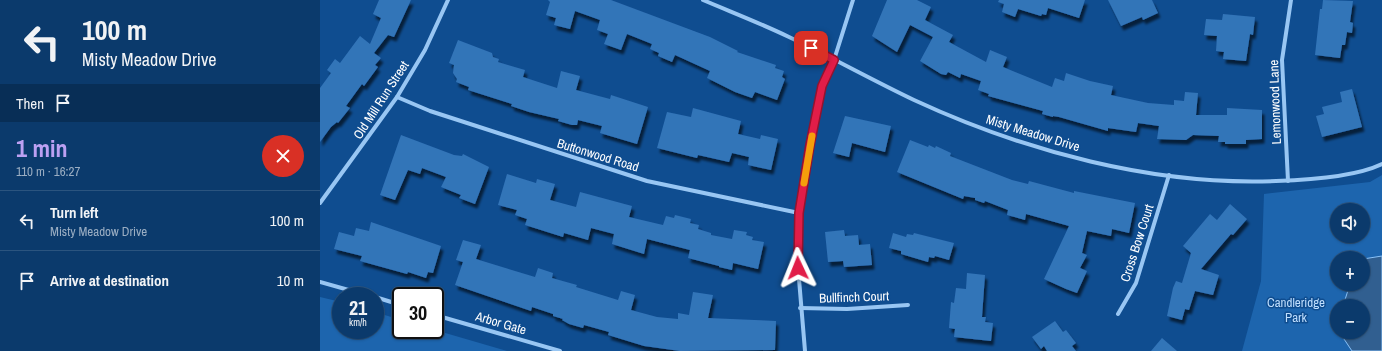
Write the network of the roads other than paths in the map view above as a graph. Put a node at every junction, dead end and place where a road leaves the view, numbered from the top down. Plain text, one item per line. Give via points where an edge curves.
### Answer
1 (448, 0) edge
2 (702, 0) edge
3 (853, 0) edge
4 (1291, 0) edge
5 (834, 60) junction
6 (397, 97) junction
7 (1382, 164) edge
8 (1169, 175) junction
9 (1288, 181) junction
10 (320, 203) edge
11 (799, 213) junction
12 (320, 282) edge
13 (338, 287) edge
14 (908, 305) dead end
15 (800, 308) junction
16 (1118, 314) dead end
17 (444, 318) edge
18 (560, 351) edge
19 (805, 351) edge

1 - 6 street, Old Mill Run Street via 425,50
2 - 5 street, Misty Meadow Drive via 788,36
3 - 5 street
4 - 9 street, Lemonwood Lane via 1282,60
5 - 8 street, Misty Meadow Drive via 922,103 1022,143 1104,165
5 - 11 street via 822,86
6 - 10 street, Old Mill Run Street
6 - 11 street, Buttonwood Road via 445,116 647,181
7 - 9 street, Misty Meadow Drive via 1339,176
8 - 9 street, Misty Meadow Drive via 1239,183
8 - 16 street, Cross Bow Court via 1136,283
11 - 15 street via 797,255
12 - 13 street
14 - 15 street, Bullfinch Court via 847,309
15 - 19 street
17 - 18 street, Arbor Gate

